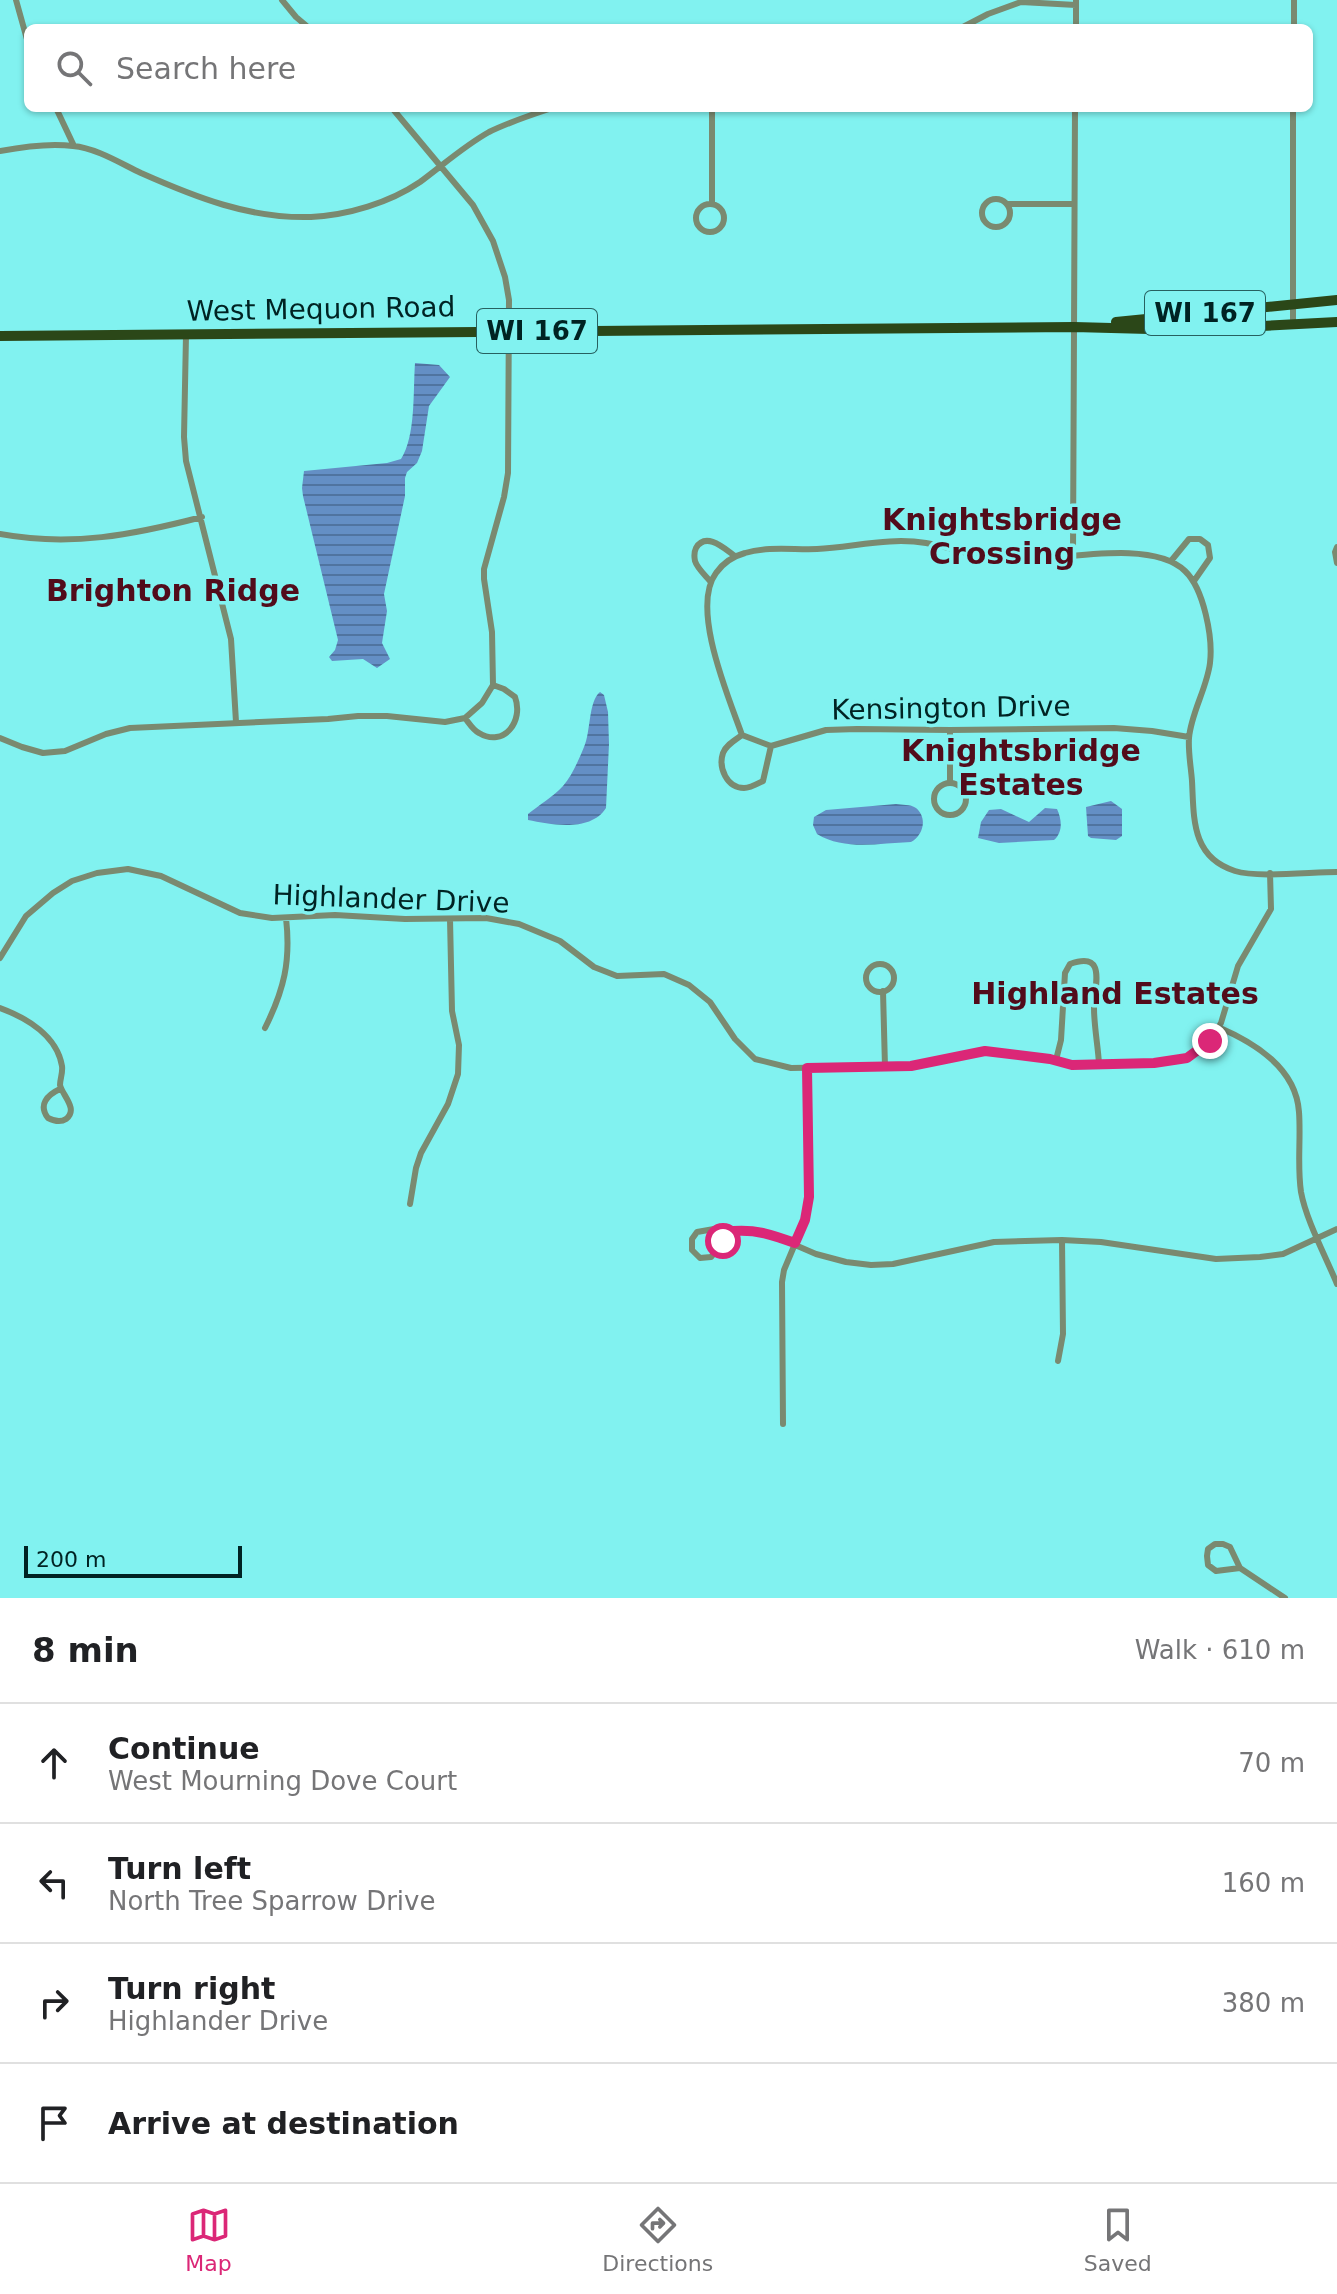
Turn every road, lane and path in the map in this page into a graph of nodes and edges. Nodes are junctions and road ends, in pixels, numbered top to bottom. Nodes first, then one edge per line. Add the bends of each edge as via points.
1 (16, 0) edge
2 (282, 0) edge
3 (1294, 0) edge
4 (1076, 2) edge
5 (305, 24) edge
6 (969, 24) edge
7 (1076, 24) edge
8 (1294, 24) edge
9 (24, 29) edge
10 (58, 112) edge
11 (395, 112) edge
12 (542, 112) edge
13 (712, 112) edge
14 (1075, 112) edge
15 (1293, 112) edge
16 (74, 146) junction
17 (0, 151) edge
18 (440, 167) junction
19 (712, 203) junction
20 (1007, 204) junction
21 (1074, 204) junction
22 (1337, 300) edge
23 (1292, 304) junction
24 (1337, 322) edge
25 (1293, 325) junction
26 (1074, 327) junction
27 (509, 332) junction
28 (186, 335) junction
29 (0, 336) edge
30 (202, 517) junction
31 (0, 534) edge
32 (1337, 547) edge
33 (1073, 555) junction
34 (735, 556) junction
35 (1171, 561) junction
36 (1337, 563) edge
37 (710, 581) junction
38 (1194, 581) junction
39 (493, 685) junction
40 (465, 718) junction
41 (236, 722) junction
42 (950, 730) junction
43 (742, 735) junction
44 (1189, 737) junction
45 (0, 738) edge
46 (771, 746) junction
47 (950, 783) junction
48 (1337, 872) edge
49 (1270, 873) junction
50 (286, 918) junction
51 (450, 919) junction
52 (0, 958) edge
53 (883, 991) junction
54 (0, 1008) edge
55 (1218, 1027) junction
56 (265, 1028) dead end
57 (1056, 1060) junction
58 (1099, 1064) junction
59 (885, 1067) junction
60 (807, 1068) junction
61 (60, 1089) junction
62 (410, 1204) dead end
63 (1337, 1229) edge
64 (733, 1231) junction
65 (1318, 1238) junction
66 (1062, 1240) junction
67 (795, 1243) junction
68 (1337, 1284) edge
69 (1058, 1361) dead end
70 (783, 1424) dead end
71 (1240, 1568) junction
72 (1285, 1598) edge

1 - 9 street
2 - 5 street
3 - 8 street
4 - 6 street via 1021,2
4 - 7 street
10 - 16 street
11 - 18 street
12 - 18 street via 490,132
13 - 19 street
14 - 21 street
15 - 23 street
16 - 17 street
16 - 18 street via 202,199 286,217 340,213 388,200
18 - 27 street via 473,205 493,241 505,277
19 - 19 street via 696,213 699,227 708,232 721,228 725,219
20 - 20 street via 1000,199 987,202 981,213 985,222 1003,225 1010,213
20 - 21 street
21 - 26 street
22 - 23 main road, West Mequon Road / WI 167
23 - 25 street
23 - 26 main road, West Mequon Road / WI 167
24 - 25 main road, West Mequon Road / WI 167
25 - 26 main road, West Mequon Road / WI 167 via 1186,330
26 - 27 main road, West Mequon Road / WI 167
26 - 33 street
27 - 28 main road, West Mequon Road / WI 167
27 - 39 street via 508,473 484,579
28 - 29 main road, West Mequon Road / WI 167
28 - 30 street via 186,461
30 - 31 street via 107,538 55,541
30 - 41 street via 231,639
32 - 36 street
33 - 34 street via 996,560 896,540
33 - 35 street via 1131,554
34 - 37 street
34 - 37 street via 715,542 697,547 695,562
35 - 38 street
35 - 38 street via 1189,539 1208,545 1210,558
37 - 43 street via 707,615
38 - 44 street via 1208,629 1210,662
39 - 40 street
39 - 40 street via 515,697 519,714 514,725 493,737 481,735
40 - 41 street
41 - 45 street via 130,728 65,751 43,753
42 - 44 street, Kensington Drive via 1114,728
42 - 46 street, Kensington Drive via 826,730
42 - 47 street
43 - 46 street
43 - 46 street via 723,752 722,767 731,784 744,788 763,781
44 - 49 street via 1198,840 1220,865 1238,872
47 - 47 street via 940,787 934,801 939,811 954,815 966,799 963,790
48 - 49 street
49 - 55 street, Highlander Drive via 1271,909 1238,966
50 - 51 street, Highlander Drive
50 - 52 street, Highlander Drive via 240,913 161,876 128,869 97,873 72,881 26,916
50 - 56 street via 285,978
51 - 60 street, Highlander Drive via 519,924 560,941 594,967 617,976 664,974 710,1002 755,1059
51 - 62 street via 458,1074 421,1153
53 - 53 street via 894,975 886,965 877,964 869,969 867,983
53 - 59 street
54 - 61 street via 38,1028 51,1042 62,1066
55 - 58 street, Highlander Drive via 1210,1041 1187,1058
55 - 65 street via 1273,1060 1297,1096 1302,1196
57 - 58 street, Highlander Drive
57 - 58 street via 1065,973 1081,960 1091,963 1098,979 1094,1008
57 - 59 street, Highlander Drive via 985,1051
59 - 60 street, Highlander Drive
60 - 67 street via 809,1197
61 - 61 street via 44,1104 48,1118 57,1122 71,1110
63 - 65 street
64 - 64 street via 697,1232 692,1250 700,1258 711,1257
64 - 67 street via 765,1232
65 - 66 street via 1283,1254 1216,1259
65 - 68 street
66 - 67 street via 994,1242 871,1265 816,1254
66 - 69 street via 1063,1334
67 - 70 street via 782,1282
71 - 71 street via 1230,1547 1215,1544 1208,1549 1208,1565 1216,1571
71 - 72 street

